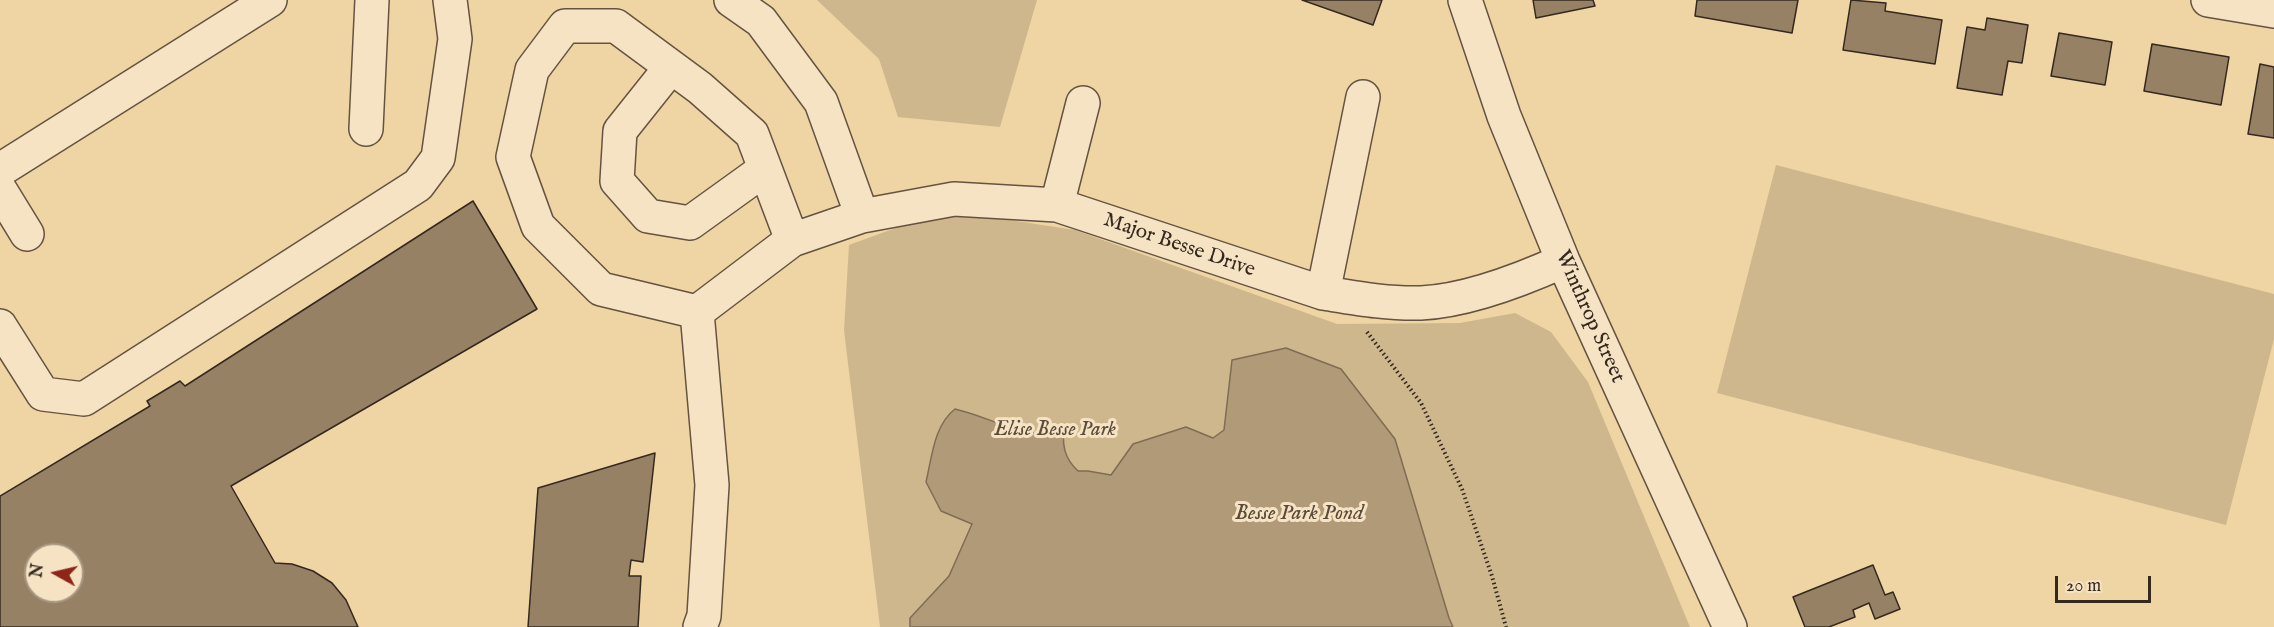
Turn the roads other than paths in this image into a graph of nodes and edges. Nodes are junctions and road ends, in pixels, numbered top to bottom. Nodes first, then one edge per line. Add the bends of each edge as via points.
1 (270, 0) edge
2 (372, 0) edge
3 (450, 0) edge
4 (731, 0) edge
5 (1465, 0) edge
6 (2208, 0) edge
7 (2274, 11) edge
8 (671, 67) junction
9 (1363, 97) dead end
10 (1083, 103) dead end
11 (366, 129) dead end
12 (765, 169) junction
13 (0, 170) edge
14 (0, 190) edge
15 (1057, 205) junction
16 (862, 216) junction
17 (27, 234) dead end
18 (792, 240) junction
19 (1563, 261) junction
20 (1323, 293) junction
21 (697, 312) junction
22 (0, 326) edge
23 (700, 627) edge
24 (1731, 627) edge

1 - 13 street
2 - 11 street
3 - 22 street via 455,39 438,158 418,185 84,399 43,394
4 - 16 street via 761,21 821,102
5 - 19 street, Winthrop Street via 1503,116
6 - 7 street
8 - 12 street via 752,134
8 - 12 street via 620,131 617,181 648,216 690,223
8 - 21 street via 616,26 565,26 532,70 513,157 538,226 601,288
9 - 20 street
10 - 15 street
12 - 18 street
14 - 17 street
15 - 16 street, Major Besse Drive via 954,199
15 - 20 street, Major Besse Drive
16 - 18 street, Major Besse Drive
18 - 21 street, Major Besse Drive
19 - 20 street, Major Besse Drive via 1473,294 1422,303
19 - 24 street, Winthrop Street
21 - 23 street via 712,485 704,616

